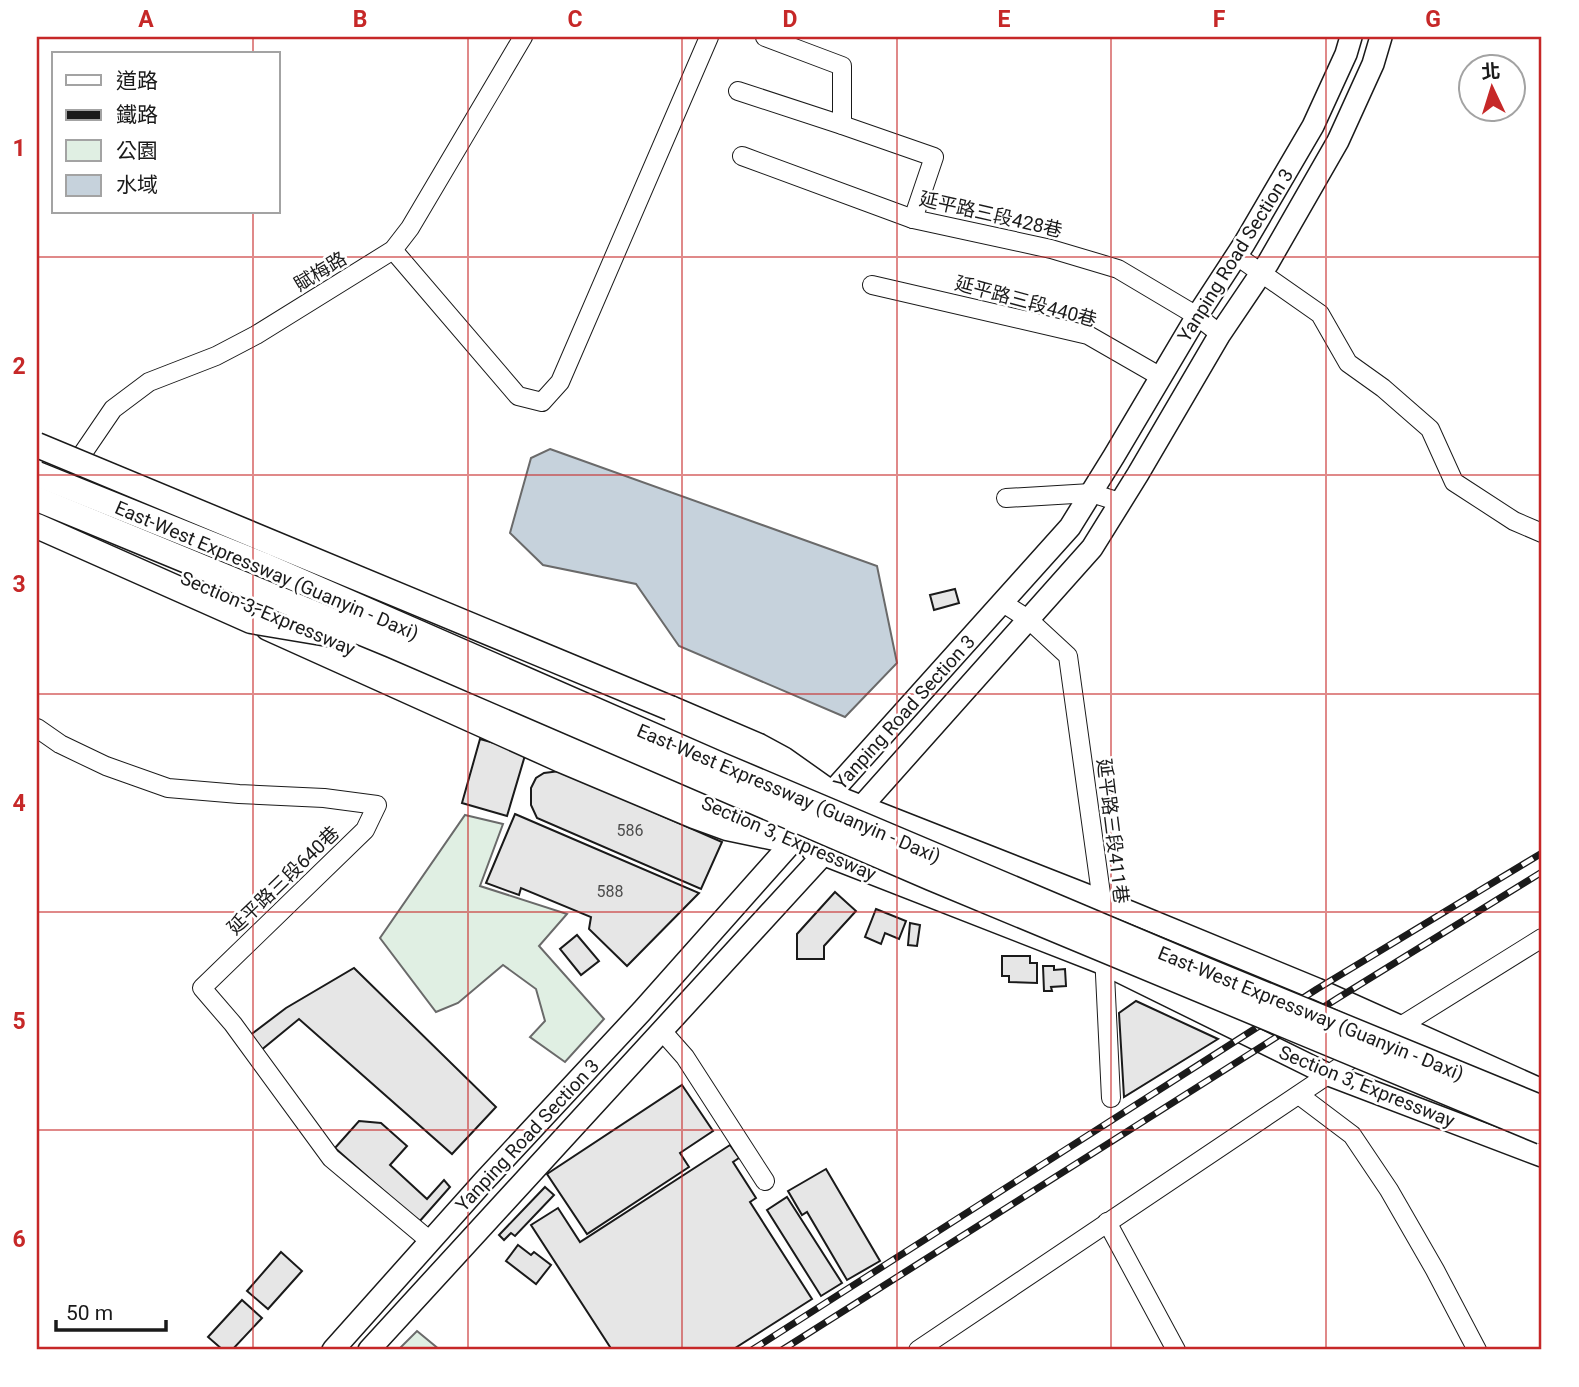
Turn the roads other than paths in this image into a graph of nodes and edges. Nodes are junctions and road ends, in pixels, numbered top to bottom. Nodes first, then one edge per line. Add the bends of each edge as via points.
1 (523, 37) edge
2 (709, 37) edge
3 (765, 37) edge
4 (1351, 37) edge
5 (1381, 37) edge
6 (738, 91) dead end
7 (842, 125) junction
8 (742, 156) dead end
9 (913, 219) junction
10 (393, 250) junction
11 (1237, 256) junction
12 (1261, 272) junction
13 (872, 285) dead end
14 (1197, 316) junction
15 (1220, 334) junction
16 (1161, 377) junction
17 (37, 433) edge
18 (37, 445) edge
19 (37, 454) edge
20 (76, 460) junction
21 (37, 474) edge
22 (1091, 493) junction
23 (1006, 498) dead end
24 (1120, 502) junction
25 (38, 514) edge
26 (1542, 533) edge
27 (266, 566) junction
28 (1003, 603) junction
29 (1028, 619) junction
30 (251, 621) junction
31 (391, 645) junction
32 (37, 729) edge
33 (831, 793) junction
34 (862, 806) junction
35 (794, 842) junction
36 (823, 855) junction
37 (1004, 862) junction
38 (1102, 901) junction
39 (975, 914) junction
40 (1542, 938) edge
41 (1104, 964) junction
42 (642, 1011) junction
43 (1401, 1026) junction
44 (662, 1031) junction
45 (1329, 1075) junction
46 (1542, 1090) edge
47 (1299, 1095) junction
48 (1111, 1098) dead end
49 (1542, 1108) edge
50 (1542, 1132) edge
51 (1542, 1156) edge
52 (484, 1181) junction
53 (765, 1181) dead end
54 (506, 1202) junction
55 (1107, 1222) junction
56 (430, 1241) junction
57 (332, 1350) edge
58 (369, 1350) edge
59 (918, 1350) edge
60 (1176, 1350) edge
61 (1477, 1350) edge

1 - 10 street, 賦梅路
2 - 10 street via 560,382 542,402 518,396
3 - 7 street via 842,66
4 - 11 main road, Yanping Road Section 3 via 1313,126
5 - 12 main road, Yanping Road Section 3 via 1338,141
6 - 7 street
7 - 9 street via 934,157
8 - 9 street, 延平路三段428巷
9 - 14 street, 延平路三段428巷 via 1051,249 1118,269
10 - 20 street, 賦梅路 via 256,335 149,382 114,410
11 - 12 street
11 - 14 main road, Yanping Road Section 3
12 - 15 main road, Yanping Road Section 3
12 - 26 street via 1320,314 1348,363 1430,429 1454,482
13 - 16 street, 延平路三段440巷 via 1088,335
14 - 15 street, 延平路三段428巷
14 - 16 main road, Yanping Road Section 3
15 - 24 main road, Yanping Road Section 3
16 - 22 main road, Yanping Road Section 3
17 - 20 street
18 - 33 highway, bridge via 759,746
19 - 20 main road
19 - 27 highway, bridge
20 - 33 main road
21 - 27 highway, East-West Expressway (Guanyin - Daxi), bridge
22 - 23 street
22 - 24 street
22 - 28 main road, Yanping Road Section 3 via 1070,527
24 - 29 main road, Yanping Road Section 3 via 1092,548
25 - 30 highway, bridge
25 - 31 highway, East-West Expressway (Guanyin - Daxi), bridge
25 - 35 main road, Section 3, Expressway
27 - 49 highway, East-West Expressway (Guanyin - Daxi), bridge via 721,765
28 - 29 street, 延平路三段411巷
28 - 33 main road, Yanping Road Section 3
29 - 34 main road, Yanping Road Section 3
29 - 38 street, 延平路三段411巷 via 1068,656
30 - 31 highway, bridge
30 - 35 highway, bridge via 694,817
31 - 50 highway, East-West Expressway (Guanyin - Daxi), bridge via 931,878
32 - 56 street, 延平路三段640巷 via 106,766 169,788 377,805 365,830 202,988 331,1158
33 - 34 main road
33 - 35 main road, Yanping Road Section 3
34 - 36 main road, Yanping Road Section 3
34 - 37 main road
35 - 36 main road, Section 3, Expressway
35 - 42 main road, Yanping Road Section 3
36 - 39 main road, Section 3, Expressway
36 - 44 main road, Yanping Road Section 3
37 - 38 main road
37 - 39 street
38 - 41 street, 延平路三段411巷
38 - 43 main road
39 - 41 main road, Section 3, Expressway
40 - 43 street
41 - 45 main road, Section 3, Expressway
41 - 48 street, 延平路三段411巷
42 - 44 main road
42 - 52 main road, Yanping Road Section 3
43 - 45 street
43 - 46 main road
44 - 53 street via 685,1057
44 - 54 main road, Yanping Road Section 3
45 - 47 street
45 - 51 main road, Section 3, Expressway
47 - 55 street
47 - 61 street via 1352,1135 1396,1201
52 - 54 main road
52 - 56 main road, Yanping Road Section 3
54 - 58 main road, Yanping Road Section 3
55 - 59 street
55 - 60 street
56 - 57 main road, Yanping Road Section 3

